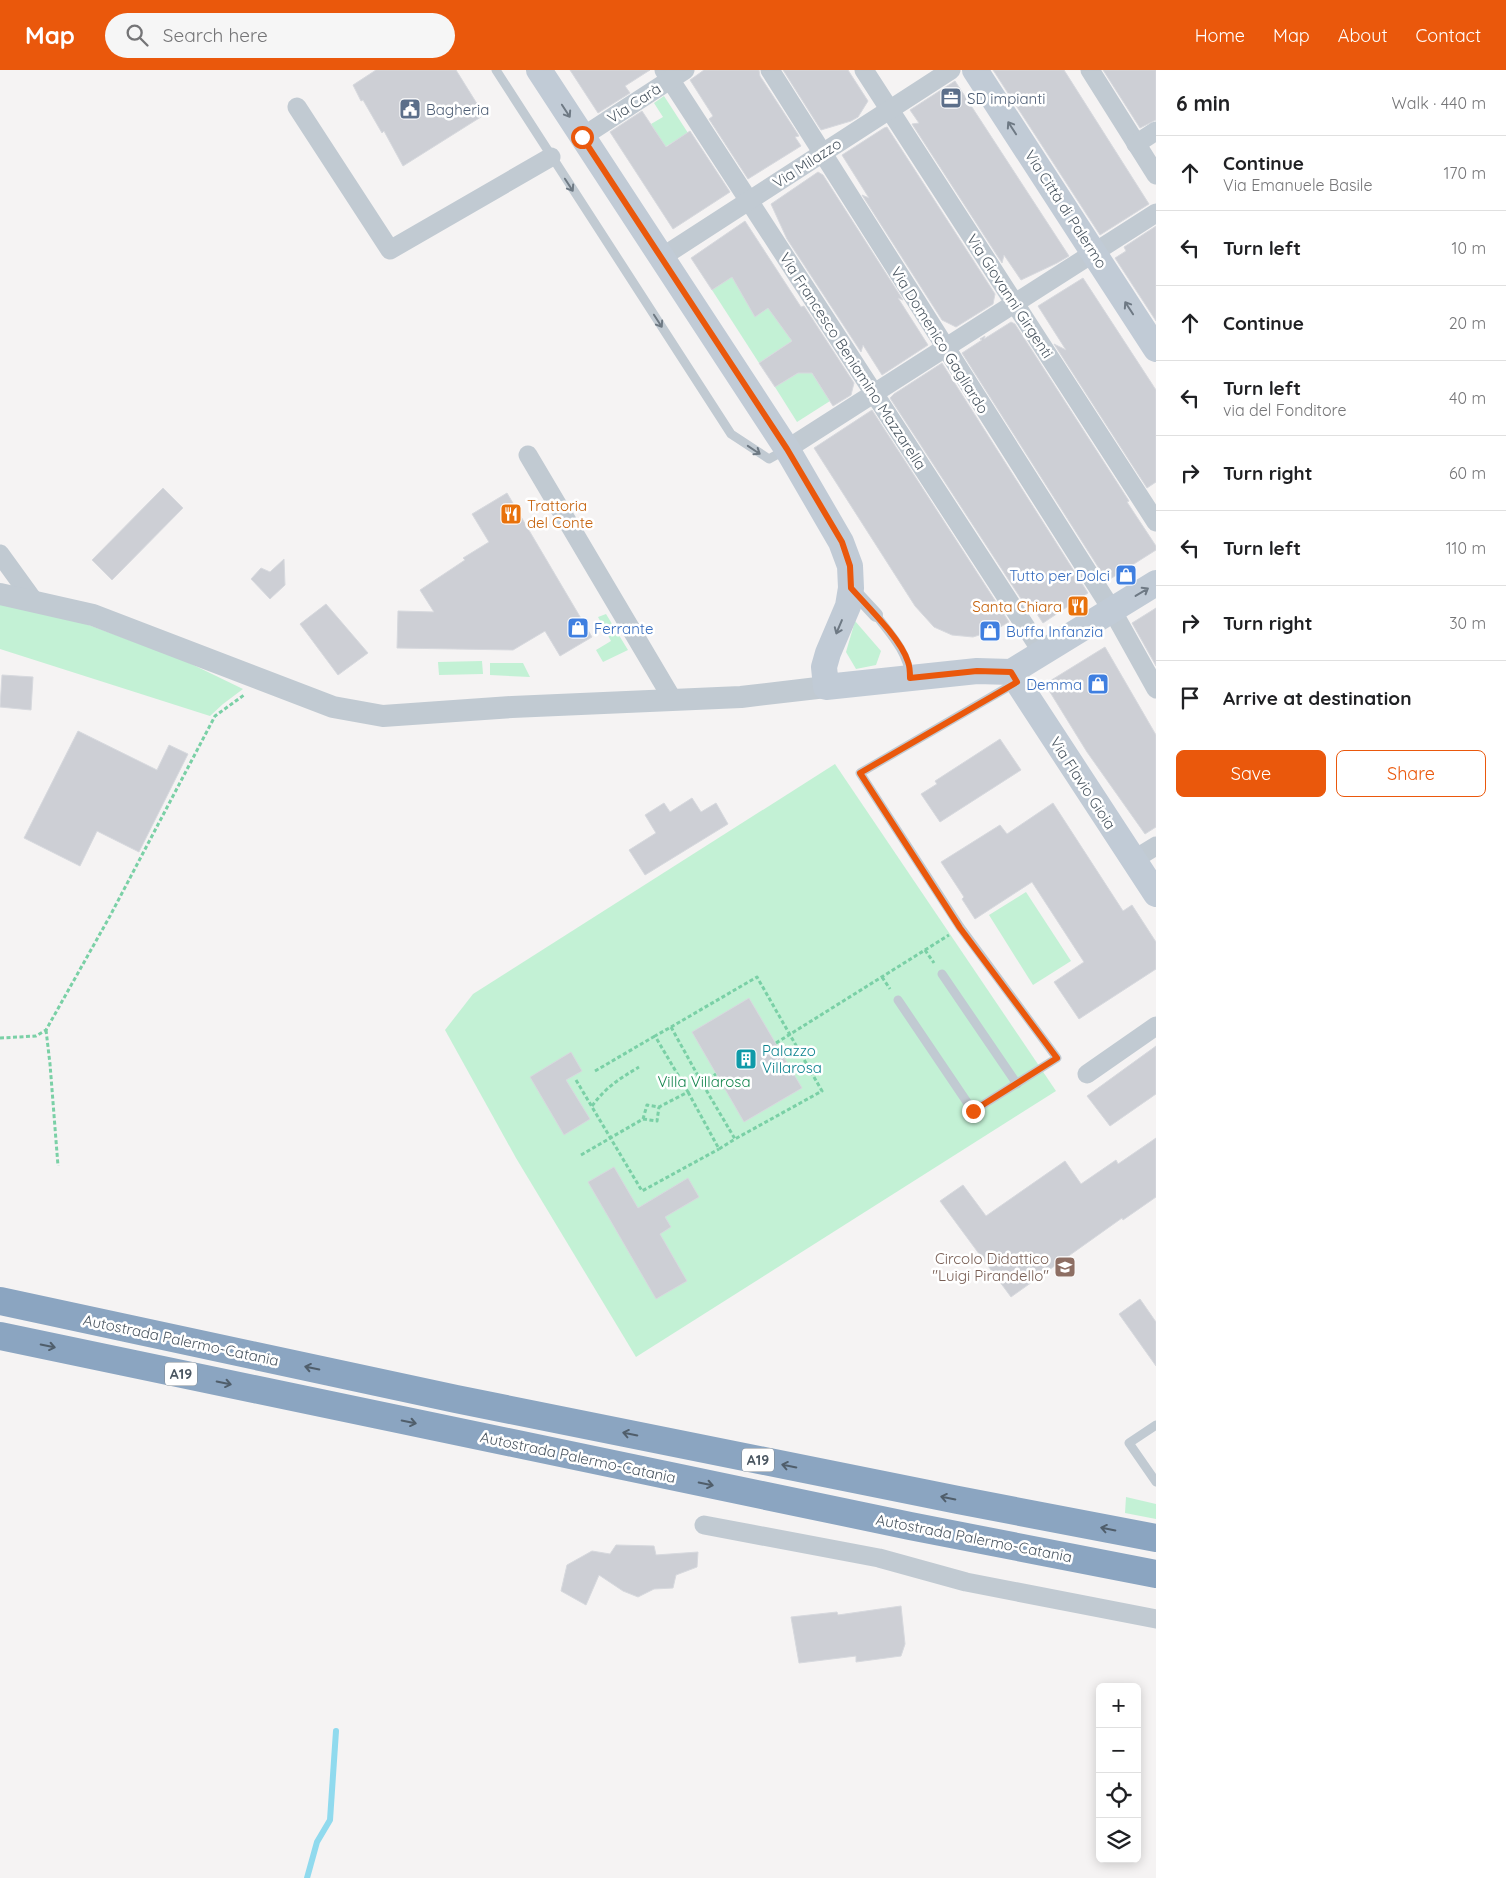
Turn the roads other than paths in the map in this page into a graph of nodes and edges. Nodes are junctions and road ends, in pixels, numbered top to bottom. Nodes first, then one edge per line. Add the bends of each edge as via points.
1 (496, 70) edge
2 (539, 70) edge
3 (770, 70) edge
4 (864, 70) edge
5 (951, 70) edge
6 (975, 70) edge
7 (1090, 70) edge
8 (673, 73) edge
9 (297, 107) dead end
10 (890, 111) junction
11 (1156, 131) edge
12 (582, 137) junction
13 (1136, 144) junction
14 (822, 154) junction
15 (551, 157) junction
16 (1156, 175) edge
17 (748, 201) junction
18 (1156, 213) edge
19 (1094, 253) junction
20 (662, 257) junction
21 (1015, 303) junction
22 (945, 348) junction
23 (1156, 349) edge
24 (874, 393) junction
25 (787, 449) junction
26 (528, 455) dead end
27 (1156, 522) edge
28 (0, 554) edge
29 (1156, 583) edge
30 (851, 588) junction
31 (0, 594) edge
32 (34, 601) junction
33 (1112, 610) junction
34 (876, 615) joint
35 (1042, 652) junction
36 (1014, 677) junction
37 (910, 678) junction
38 (826, 687) junction
39 (1156, 689) edge
40 (673, 700) junction
41 (1156, 846) edge
42 (1133, 860) junction
43 (1156, 894) edge
44 (942, 974) dead end
45 (898, 1000) dead end
46 (1156, 1026) edge
47 (1087, 1074) dead end
48 (1017, 1084) junction
49 (0, 1301) edge
50 (0, 1336) edge
51 (1156, 1425) edge
52 (1156, 1482) edge
53 (704, 1525) dead end
54 (1156, 1538) edge
55 (1156, 1574) edge
56 (1156, 1619) edge

1 - 15 lane
2 -> 12 main road
3 - 14 street, Via Domenico Gagliardo
4 - 10 street, Via Giovanni Girgenti
5 - 10 street, Via Milazzo
19 -> 6 main road, Via Città di Palermo
7 - 13 street
8 - 12 street, Via Carà
8 - 17 street, Via Francesco Beniamino Mazzarella
9 - 15 street via 390,250
10 - 14 street, Via Milazzo
10 - 21 street, Via Giovanni Girgenti
11 - 13 street
12 - 20 main road
13 - 16 street
14 - 17 street, Via Milazzo
14 - 22 street, Via Domenico Gagliardo
15 -> 25 lane via 731,434 769,459
17 - 20 street, Via Milazzo
17 - 24 street, Via Francesco Beniamino Mazzarella
18 - 19 street
19 - 21 street
23 -> 19 main road, Via Città di Palermo
20 - 25 main road
21 - 22 street
21 - 27 street, Via Giovanni Girgenti
22 - 24 street
22 - 33 street, Via Domenico Gagliardo
24 - 25 street
24 - 35 street, Via Francesco Beniamino Mazzarella
25 - 30 main road via 842,542 850,566
26 - 40 street
28 - 32 street
33 -> 29 main road
30 - 34 street
30 -> 38 main road via 848,606 824,667
31 - 32 street
32 - 40 street via 93,615 333,707 383,716
33 - 35 main road
33 - 39 street, Via Domenico Gagliardo
34 - 37 lane via 904,650
35 - 36 main road
36 - 37 main road via 977,671
36 - 42 main road, Via Flavio Gioia
36 - 48 lane via 860,773 960,928 1057,1058
37 - 38 main road
38 - 40 street via 741,697
41 - 42 street
42 - 43 main road, Via Flavio Gioia
44 - 48 lane
45 - 48 lane via 973,1111
46 - 47 street
54 -> 49 highway, Autostrada Palermo-Catania / A19 via 456,1399
50 -> 55 highway, Autostrada Palermo-Catania / A19
51 - 52 lane via 1129,1443
53 - 56 street via 879,1558 966,1582

